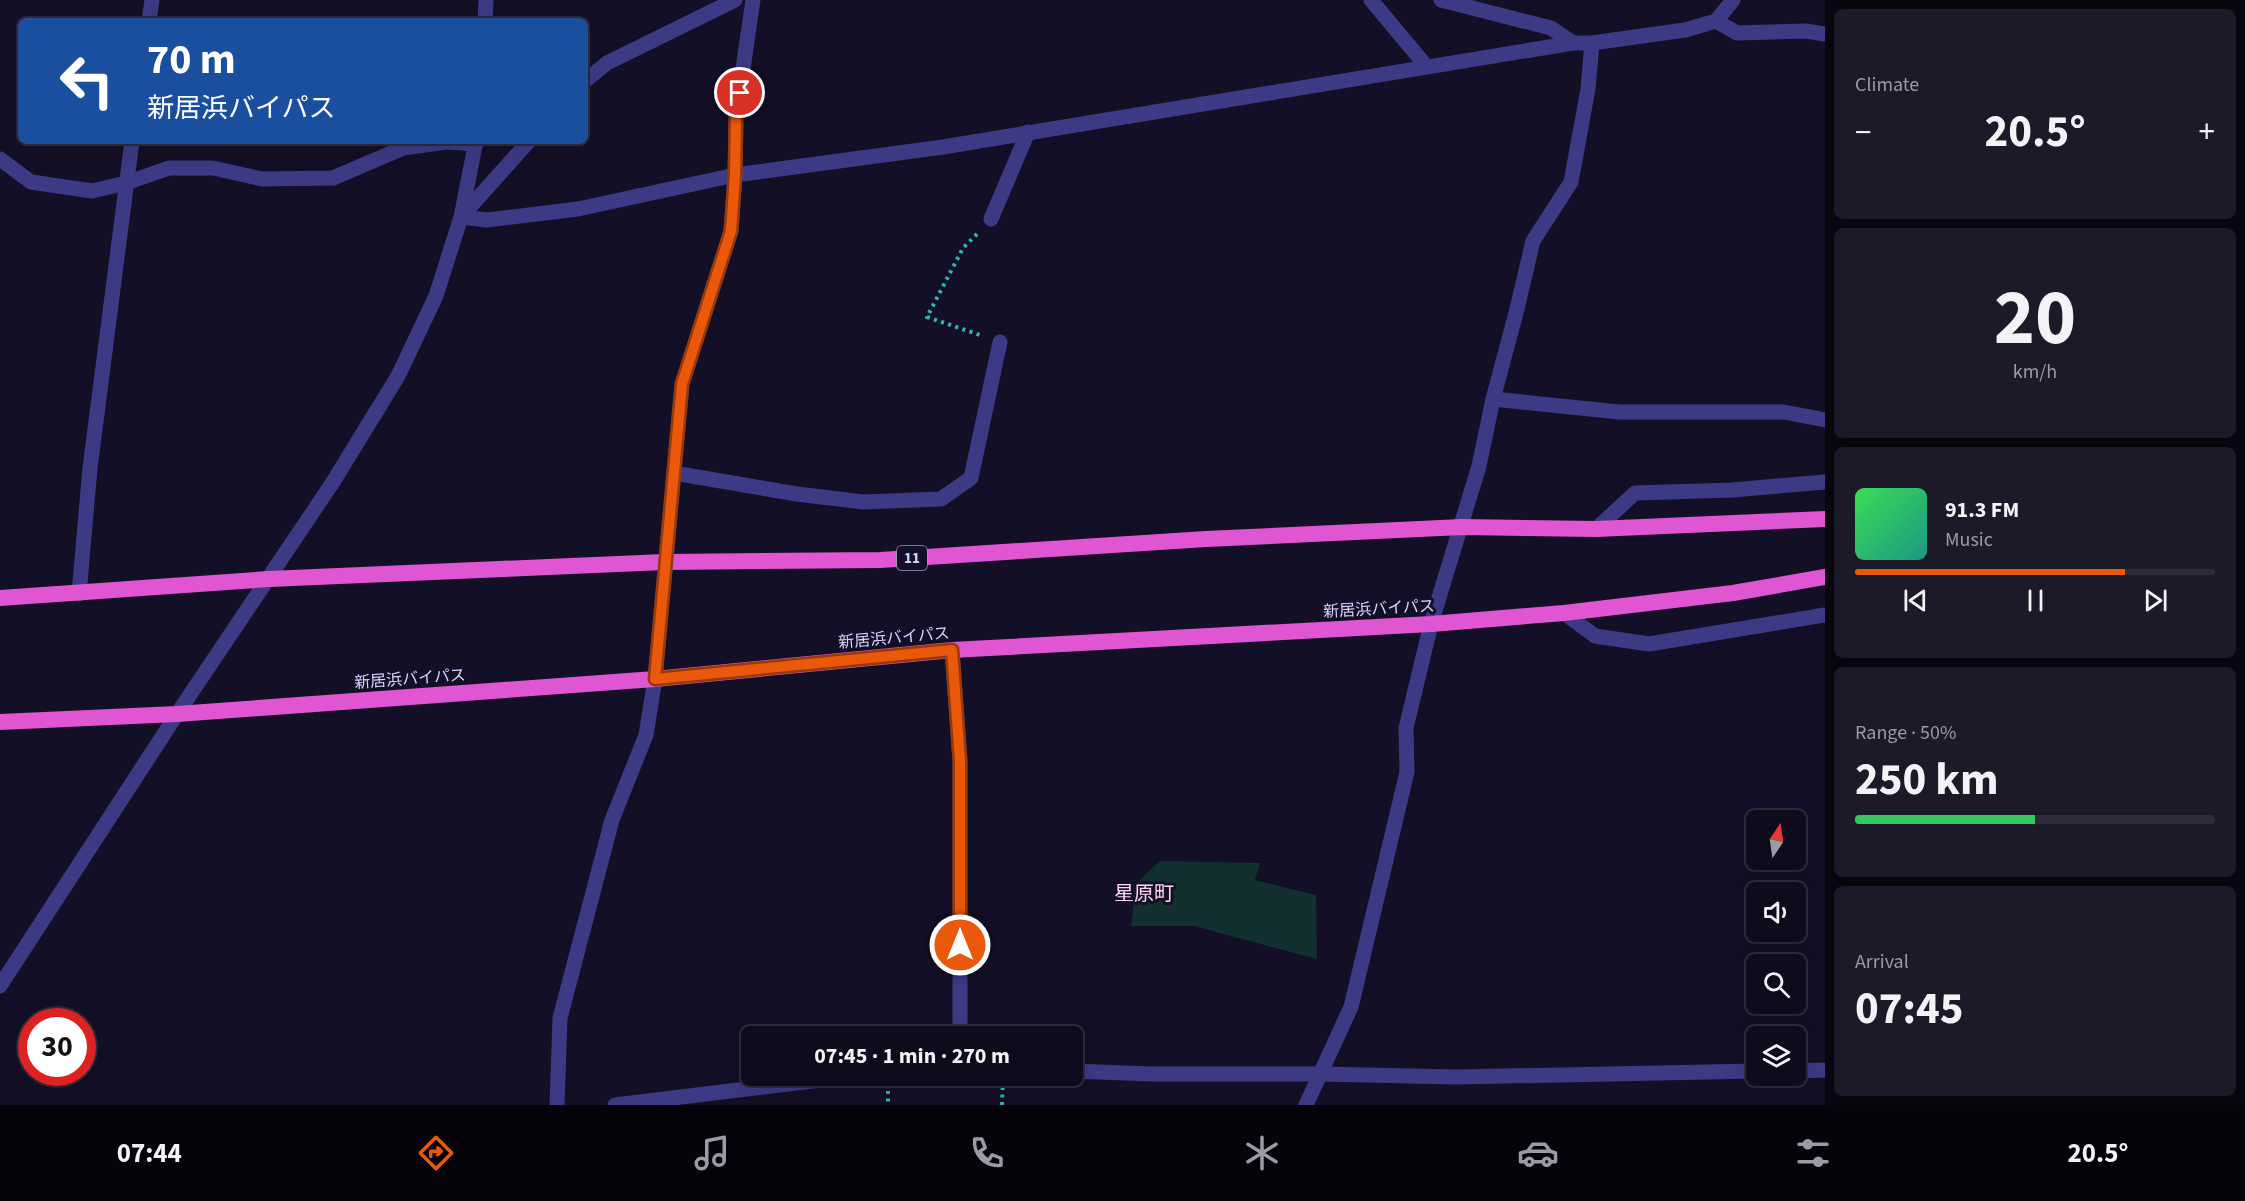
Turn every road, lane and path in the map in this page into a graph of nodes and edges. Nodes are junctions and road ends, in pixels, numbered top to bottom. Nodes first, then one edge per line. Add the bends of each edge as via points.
1 (152, 0) edge
2 (486, 0) edge
3 (735, 0) edge
4 (753, 0) edge
5 (1371, 0) edge
6 (1441, 0) edge
7 (1733, 0) edge
8 (149, 18) edge
9 (485, 18) edge
10 (1716, 21) junction
11 (1825, 34) edge
12 (1574, 43) junction
13 (1592, 43) junction
14 (1427, 67) junction
15 (588, 79) edge
16 (1028, 132) junction
17 (132, 144) edge
18 (432, 144) edge
19 (476, 144) edge
20 (527, 144) edge
21 (0, 159) edge
22 (735, 175) junction
23 (126, 183) junction
24 (461, 218) junction
25 (991, 219) joint
26 (1000, 342) joint
27 (1492, 399) junction
28 (1825, 420) edge
29 (674, 473) junction
30 (1825, 482) edge
31 (1825, 519) edge
32 (1462, 527) junction
33 (1596, 529) junction
34 (664, 562) junction
35 (1825, 577) edge
36 (269, 579) junction
37 (79, 594) junction
38 (0, 598) edge
39 (1564, 613) junction
40 (1825, 615) edge
41 (1431, 624) junction
42 (952, 650) junction
43 (655, 679) junction
44 (177, 714) junction
45 (0, 722) edge
46 (0, 986) edge
47 (960, 1026) edge
48 (1825, 1070) edge
49 (1083, 1071) edge
50 (1746, 1071) edge
51 (1806, 1071) edge
52 (1320, 1074) junction
53 (772, 1086) edge
54 (888, 1086) edge
55 (1003, 1086) edge
56 (557, 1105) edge
57 (615, 1105) edge
58 (888, 1105) edge
59 (1002, 1105) edge
60 (1306, 1105) edge

1 - 8 street
2 - 9 street
3 - 15 street via 607,63
4 - 22 street via 736,117
5 - 14 street
6 - 12 street via 1551,28
7 - 10 street
10 - 11 street via 1737,33
10 - 13 street via 1685,30
12 - 13 street
12 - 14 street
13 - 27 street via 1571,182 1533,241
14 - 16 street
16 - 22 street
16 - 25 street
17 - 23 street
18 - 23 street via 403,148 333,178 262,179 213,168 169,168
19 - 24 street
20 - 24 street
21 - 23 street via 31,182 92,191
22 - 24 street via 578,209 487,220
22 - 29 street via 731,231 682,384
23 - 37 street via 90,468
24 - 36 street via 436,296 398,376
25 - 26 path via 963,248 927,317
26 - 29 street via 971,478 941,499 863,502
27 - 28 street via 1619,412 1784,412
27 - 32 street
29 - 34 street
30 - 33 street via 1635,493
31 - 33 highway, 11
32 - 33 highway, 11
32 - 34 highway, 11 via 880,560
32 - 41 street
34 - 36 highway, 11
34 - 43 street
35 - 39 highway, 新居浜バイパス via 1733,593
36 - 37 highway, 11
36 - 44 street
37 - 38 highway, 11
39 - 40 street via 1595,636 1649,644
39 - 41 highway, 新居浜バイパス
41 - 42 highway, 新居浜バイパス
41 - 52 street via 1406,728 1407,772 1351,1006
42 - 43 highway, 新居浜バイパス
42 - 47 street via 960,761
43 - 44 highway, 新居浜バイパス
43 - 56 street via 646,735 612,820 560,1018
44 - 45 highway, 新居浜バイパス
44 - 46 street
48 - 51 street
49 - 52 street
50 - 52 street via 1457,1077
52 - 60 street
53 - 57 street
54 - 58 path
55 - 59 path

